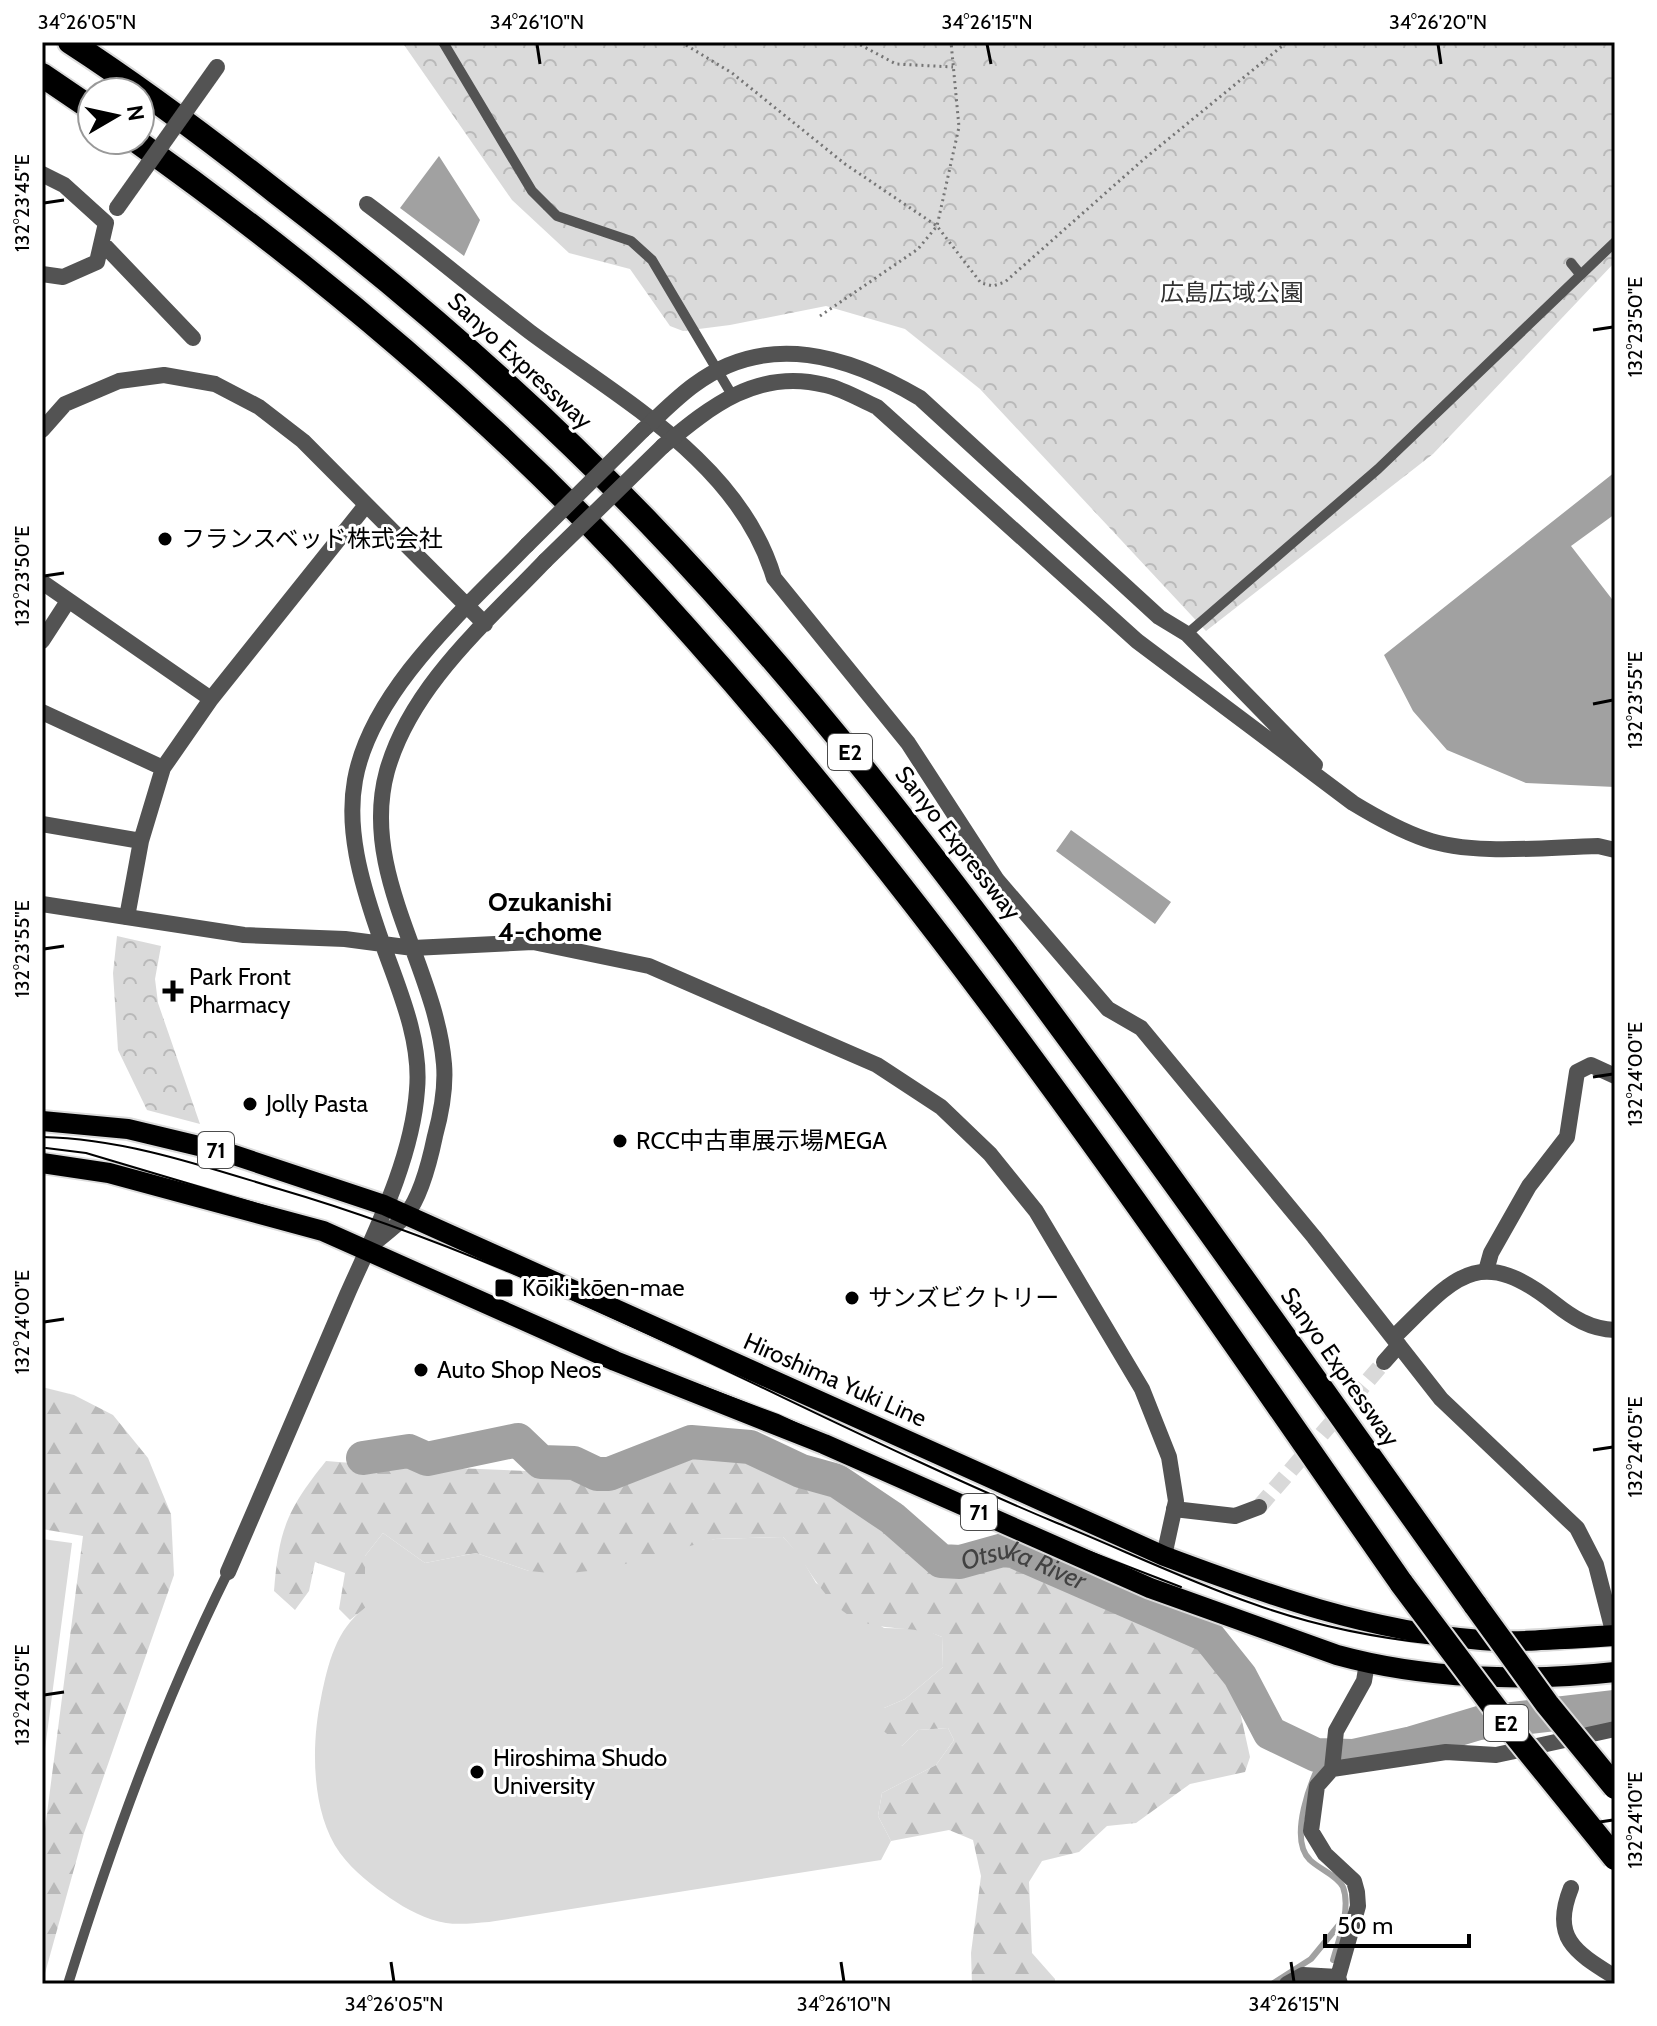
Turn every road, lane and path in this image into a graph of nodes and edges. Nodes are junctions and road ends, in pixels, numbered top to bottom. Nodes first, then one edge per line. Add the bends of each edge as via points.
1 (70, 42) edge
2 (443, 42) edge
3 (681, 42) edge
4 (855, 42) edge
5 (951, 42) edge
6 (1287, 42) edge
7 (220, 63) dead end
8 (953, 67) junction
9 (42, 75) edge
10 (76, 98) edge
11 (156, 155) edge
12 (42, 174) edge
13 (367, 204) dead end
14 (106, 223) junction
15 (937, 226) junction
16 (1615, 242) edge
17 (104, 245) junction
18 (1571, 263) dead end
19 (42, 274) edge
20 (1580, 274) junction
21 (820, 316) dead end
22 (193, 338) dead end
23 (717, 371) junction
24 (732, 395) junction
25 (648, 426) junction
26 (42, 430) edge
27 (668, 442) junction
28 (366, 505) junction
29 (42, 582) edge
30 (68, 601) junction
31 (467, 606) junction
32 (485, 624) junction
33 (1187, 634) junction
34 (42, 641) edge
35 (211, 699) junction
36 (42, 712) edge
37 (163, 768) junction
38 (1353, 803) junction
39 (42, 824) edge
40 (141, 841) junction
41 (1615, 850) edge
42 (42, 904) edge
43 (127, 917) junction
44 (382, 943) junction
45 (413, 948) junction
46 (1615, 1076) edge
47 (42, 1121) edge
48 (42, 1163) edge
49 (384, 1205) junction
50 (406, 1215) junction
51 (368, 1248) junction
52 (1486, 1271) junction
53 (1615, 1330) edge
54 (1396, 1342) junction
55 (1384, 1362) tunnel mouth
56 (1259, 1507) tunnel mouth
57 (1174, 1509) junction
58 (1164, 1556) junction
59 (228, 1572) joint
60 (1614, 1635) edge
61 (1367, 1663) junction
62 (1615, 1672) edge
63 (1615, 1729) edge
64 (1332, 1768) junction
65 (1615, 1787) edge
66 (1615, 1858) edge
67 (1571, 1888) dead end
68 (1615, 1977) edge
69 (1339, 1981) edge
70 (68, 1984) edge
71 (1287, 1984) edge

1 - 65 highway, Sanyo Expressway / E2, bridge via 233,158 399,287 638,513 760,645 985,923 1547,1704
2 - 23 lane via 532,191 557,216 631,241 652,260
3 - 15 path via 732,73 845,164
4 - 8 path via 896,64
5 - 8 path
6 - 15 path via 1005,282 981,283
7 - 14 street, bridge
8 - 15 path via 959,127
9 - 10 highway
11 - 66 highway, E2, bridge via 371,323 491,430 617,554 728,675 838,804 985,998 1113,1170 1402,1584
12 - 14 street via 64,185
13 - 25 street
14 - 17 street
15 - 21 path via 918,249
16 - 20 lane
17 - 19 street via 97,262 63,277
17 - 22 street
18 - 20 lane
20 - 33 lane via 1378,469
23 - 24 lane
23 - 25 street via 694,384
23 - 33 street via 781,354 816,354 882,375 920,398 1159,617
24 - 27 street via 703,411
24 - 38 street via 783,381 825,385 877,407 1137,641
25 - 27 street
25 - 31 street, bridge
26 - 28 street via 65,404 119,381 164,375 215,384 259,407 303,441
27 - 32 street, bridge
27 - 54 street via 719,483 766,550 774,578 908,743 997,880 1108,1009 1141,1028
28 - 31 street
28 - 35 street
29 - 30 street
30 - 34 street
30 - 35 street
31 - 32 street
31 - 44 street via 398,685 362,752 353,819 361,884
32 - 45 street via 432,682 396,742 386,775 381,820 391,885
33 - 38 street
35 - 37 street
36 - 37 street
37 - 40 street
38 - 41 street via 1427,840
39 - 40 street
40 - 43 street
42 - 43 street
43 - 44 street via 244,935
44 - 45 street
44 - 49 street via 415,1043 418,1090 408,1139
45 - 50 street via 436,1017 445,1067 432,1149
45 - 57 street via 533,942 649,966 877,1065 941,1107 990,1154 1036,1211 1142,1389 1169,1457
46 - 52 street via 1591,1065 1577,1072 1567,1137 1529,1186
47 - 49 main road, Hiroshima Yuki Line / 71 via 128,1129 228,1153
48 - 51 main road, 71 via 109,1173 220,1201
49 - 50 main road, Hiroshima Yuki Line / 71
49 - 51 street
50 - 51 street
50 - 58 main road, Hiroshima Yuki Line / 71
51 - 59 street
51 - 61 main road, 71 via 615,1361 824,1444 1150,1588
52 - 53 street via 1518,1277 1581,1322
52 - 54 street via 1455,1280
54 - 55 street
54 - 60 street via 1441,1399 1577,1528 1596,1565
56 - 57 street via 1235,1516
57 - 58 street
58 - 60 main road, Hiroshima Yuki Line / 71 via 1283,1601 1409,1632 1484,1641
59 - 70 lane via 142,1764
61 - 62 main road, 71 via 1507,1677
61 - 64 street via 1364,1681 1336,1731
63 - 64 street via 1496,1755 1446,1752
64 - 69 street via 1317,1786 1311,1831 1325,1854 1354,1881 1357,1892
67 - 68 street via 1561,1913 1567,1938
69 - 71 street via 1303,1975

